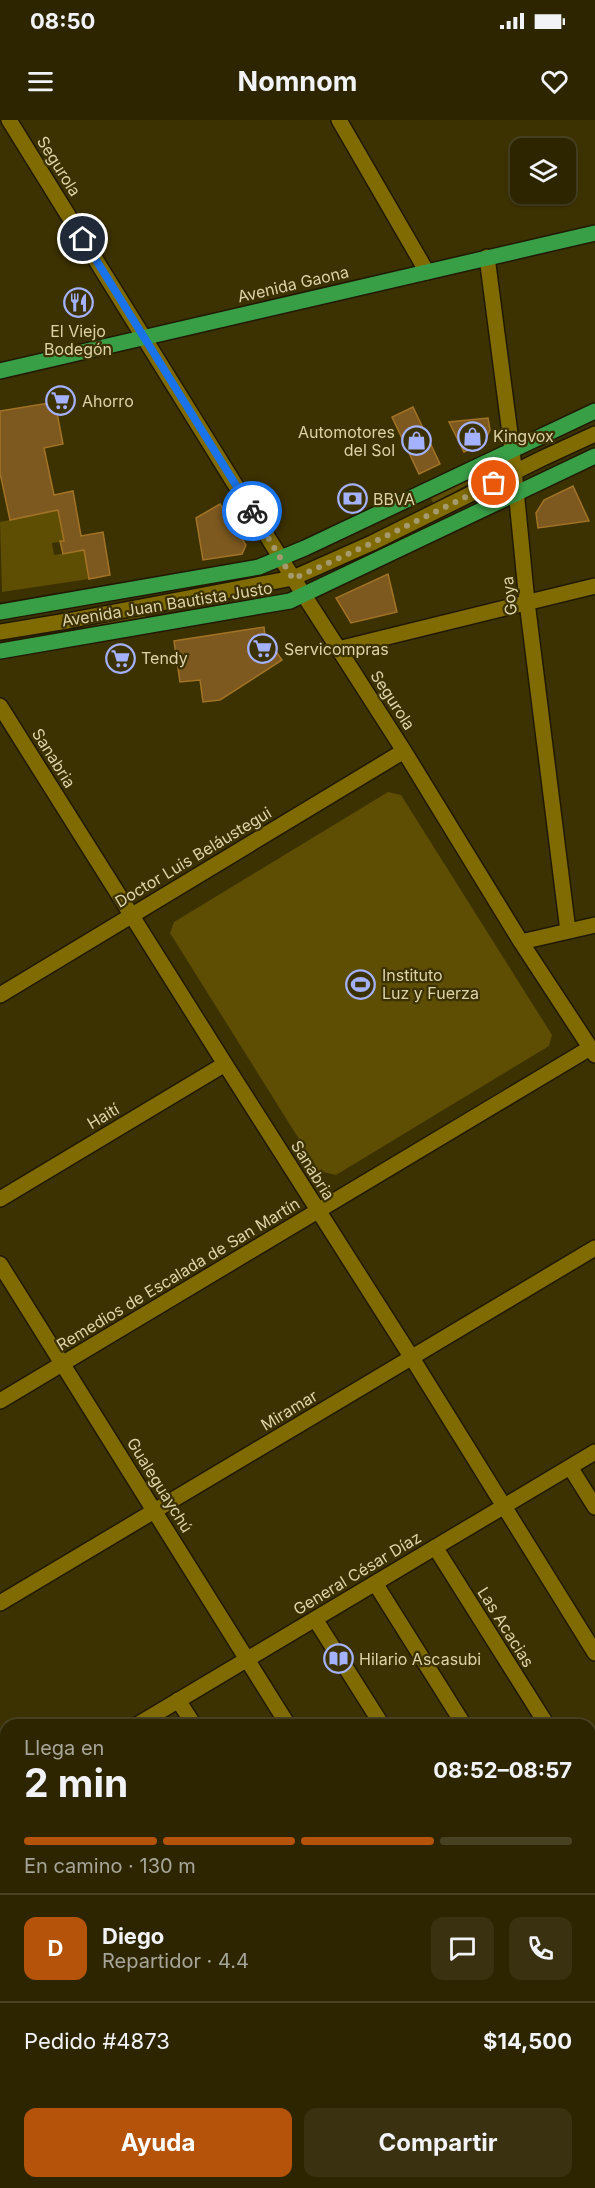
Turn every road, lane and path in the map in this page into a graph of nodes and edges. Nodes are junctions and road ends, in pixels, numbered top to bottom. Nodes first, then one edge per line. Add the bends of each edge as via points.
1 (9, 120) edge
2 (339, 120) edge
3 (595, 233) edge
4 (487, 257) junction
5 (426, 272) junction
6 (145, 338) junction
7 (0, 371) edge
8 (595, 411) edge
9 (595, 424) edge
10 (595, 434) edge
11 (512, 450) junction
12 (595, 456) edge
13 (514, 473) junction
14 (516, 494) junction
15 (281, 558) junction
16 (293, 579) junction
17 (595, 586) edge
18 (304, 595) junction
19 (527, 602) junction
20 (0, 612) edge
21 (0, 632) edge
22 (338, 649) junction
23 (0, 651) edge
24 (0, 706) edge
25 (404, 751) junction
26 (132, 915) junction
27 (595, 925) edge
28 (568, 931) junction
29 (521, 942) junction
30 (1, 991) edge
31 (593, 1051) edge
32 (225, 1064) junction
33 (0, 1199) edge
34 (317, 1211) junction
35 (595, 1248) edge
36 (0, 1264) edge
37 (411, 1358) junction
38 (62, 1364) junction
39 (0, 1401) edge
40 (595, 1452) edge
41 (570, 1467) junction
42 (503, 1507) junction
43 (595, 1507) edge
44 (155, 1511) junction
45 (435, 1547) junction
46 (375, 1583) junction
47 (0, 1603) edge
48 (315, 1619) junction
49 (595, 1653) edge
50 (248, 1659) junction
51 (178, 1700) junction
52 (147, 1719) edge
53 (190, 1719) edge
54 (284, 1719) edge
55 (378, 1719) edge
56 (460, 1719) edge
57 (543, 1719) edge

1 - 6 street, Segurola
2 - 5 street
3 - 4 main road, Avenida Gaona
4 - 5 main road, Avenida Gaona
4 - 11 street, Goya
5 - 6 main road, Avenida Gaona
6 - 7 main road, Avenida Gaona
6 - 15 street, Segurola
8 - 11 main road, Avenida Juan Bautista Justo
9 - 11 street via 534,452
10 - 13 street
11 - 13 street, Goya
11 - 15 main road, Avenida Juan Bautista Justo
12 - 14 main road, Avenida Juan Bautista Justo
13 - 14 street, Goya
13 - 16 street
14 - 18 main road, Avenida Juan Bautista Justo
14 - 19 street, Goya
15 - 16 street, Segurola
15 - 20 main road, Avenida Juan Bautista Justo via 259,567
16 - 18 street, Segurola
16 - 21 street
17 - 19 street
18 - 22 street, Segurola
18 - 23 main road, Avenida Juan Bautista Justo via 281,604
19 - 22 street
19 - 28 street, Goya
22 - 25 street, Segurola
24 - 26 street, Sanabria
25 - 26 street, Doctor Luis Beláustegui
25 - 29 street, Segurola
26 - 30 street, Doctor Luis Beláustegui
26 - 32 street, Sanabria
27 - 28 street
28 - 29 street
29 - 31 street, Segurola
31 - 34 street, Remedios de Escalada de San Martín
32 - 33 street, Haití
32 - 34 street, Sanabria
34 - 37 street, Sanabria
34 - 38 street, Remedios de Escalada de San Martín
35 - 37 street, Miramar
36 - 38 street, Gualeguaychú
37 - 42 street, Sanabria
37 - 44 street, Miramar
38 - 39 street, Remedios de Escalada de San Martín
38 - 44 street, Gualeguaychú
40 - 41 street, General César Díaz
41 - 42 street, General César Díaz
41 - 43 street
42 - 45 street, General César Díaz
42 - 49 street, Sanabria
44 - 47 street, Miramar
44 - 50 street, Gualeguaychú
45 - 46 street, General César Díaz
45 - 57 street, Las Acacias
46 - 48 street, General César Díaz
46 - 56 street
48 - 50 street, General César Díaz
48 - 55 street
50 - 51 street, General César Díaz
50 - 54 street, Gualeguaychú
51 - 52 street, General César Díaz
51 - 53 street

